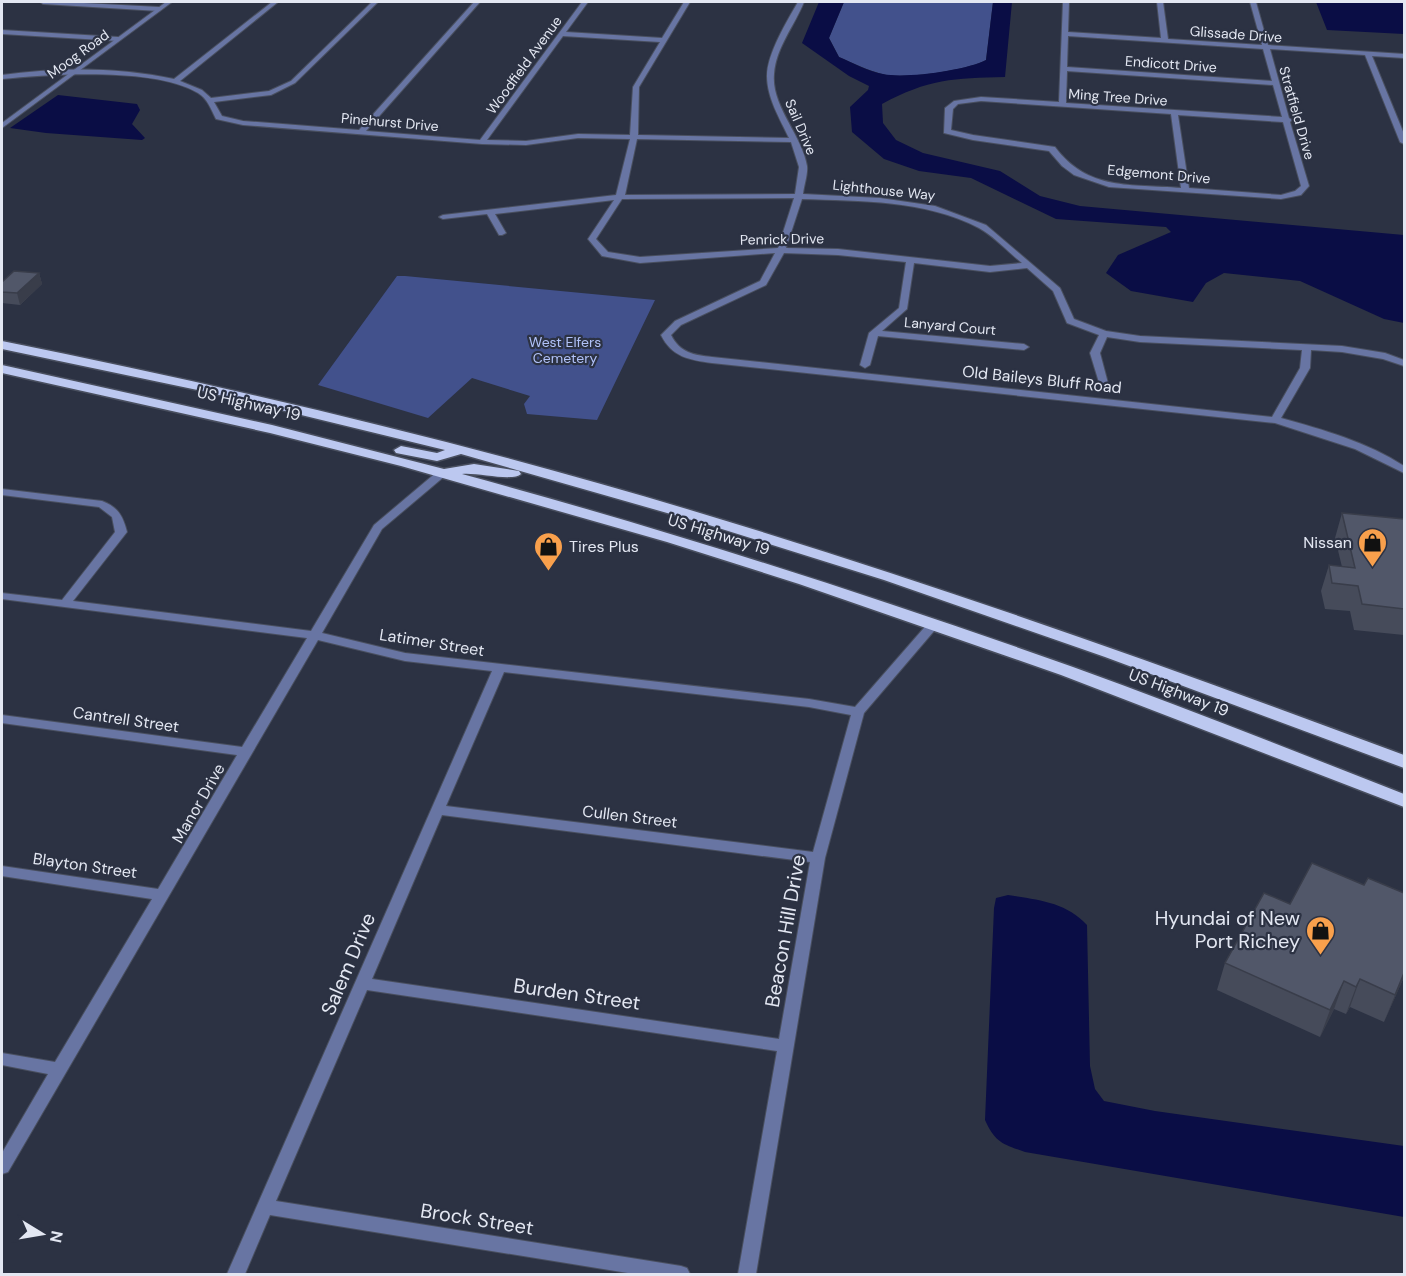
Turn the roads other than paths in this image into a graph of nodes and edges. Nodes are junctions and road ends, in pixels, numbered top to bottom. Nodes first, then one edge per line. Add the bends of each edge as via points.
1 (43, 2) edge
2 (169, 2) edge
3 (275, 2) edge
4 (375, 2) edge
5 (477, 2) edge
6 (585, 2) edge
7 (687, 2) edge
8 (801, 2) edge
9 (1066, 2) edge
10 (1160, 2) edge
11 (1253, 2) edge
12 (159, 9) junction
13 (2, 32) edge
14 (562, 34) junction
15 (1065, 34) junction
16 (118, 39) junction
17 (664, 40) junction
18 (1165, 41) junction
19 (1266, 48) junction
20 (1368, 54) junction
21 (1404, 56) edge
22 (1065, 69) junction
23 (71, 74) junction
24 (2, 77) edge
25 (176, 81) junction
26 (1276, 83) junction
27 (210, 100) junction
28 (1062, 105) junction
29 (949, 108) joint
30 (1174, 113) junction
31 (1288, 120) junction
32 (2, 126) edge
33 (361, 132) junction
34 (634, 136) junction
35 (794, 140) junction
36 (482, 142) junction
37 (1404, 142) edge
38 (1185, 191) junction
39 (1298, 194) joint
40 (799, 196) junction
41 (620, 197) junction
42 (490, 212) junction
43 (443, 217) dead end
44 (502, 233) dead end
45 (781, 250) junction
46 (910, 261) junction
47 (1029, 265) junction
48 (874, 333) junction
49 (1104, 334) junction
50 (2, 345) edge
51 (670, 346) joint
52 (1024, 347) dead end
53 (1307, 347) junction
54 (1404, 363) edge
55 (865, 365) dead end
56 (2, 369) edge
57 (1104, 387) dead end
58 (219, 415) junction
59 (1275, 420) junction
60 (461, 450) junction
61 (1404, 470) edge
62 (442, 473) junction
63 (2, 492) edge
64 (667, 507) junction
65 (2, 596) edge
66 (65, 604) junction
67 (934, 624) junction
68 (314, 635) junction
69 (499, 669) junction
70 (858, 712) junction
71 (2, 719) edge
72 (247, 752) junction
73 (1404, 762) edge
74 (1404, 801) edge
75 (438, 810) junction
76 (818, 858) junction
77 (2, 871) edge
78 (163, 895) junction
79 (363, 984) junction
80 (786, 1046) junction
81 (2, 1059) edge
82 (60, 1069) junction
83 (2, 1167) edge
84 (265, 1207) junction
85 (236, 1275) edge
86 (681, 1275) edge
87 (747, 1275) edge

1 - 12 street
2 - 12 street, Moog Road
3 - 25 street
4 - 27 street via 293,82 271,93
5 - 33 street
6 - 14 street, Woodfield Avenue
7 - 17 street
8 - 35 street, Sail Drive via 779,43 770,75 775,101
9 - 15 street
10 - 18 street
11 - 19 street, Stratfield Drive
12 - 16 street, Moog Road
13 - 16 street
14 - 17 street
14 - 36 street, Woodfield Avenue
15 - 18 street, Glissade Drive
15 - 22 street
16 - 23 street, Moog Road
17 - 34 street via 636,87
18 - 19 street, Glissade Drive
19 - 20 street, Glissade Drive
19 - 26 street, Stratfield Drive
20 - 21 street, Glissade Drive
20 - 37 street
22 - 26 street, Endicott Drive
22 - 28 street
23 - 24 street, Pinehurst Drive
23 - 25 street, Pinehurst Drive via 123,74
23 - 32 street, Moog Road
25 - 27 street, Pinehurst Drive
26 - 31 street, Stratfield Drive
27 - 33 street, Pinehurst Drive via 219,117 243,123
28 - 29 street, Ming Tree Drive via 981,99 956,102
28 - 30 street, Ming Tree Drive
29 - 38 street, Edgemont Drive via 947,131 969,138 1052,149 1065,167 1109,185
30 - 31 street, Ming Tree Drive
30 - 38 street
31 - 39 street, Stratfield Drive via 1305,186
33 - 36 street, Pinehurst Drive
34 - 35 street, Pinehurst Drive
34 - 36 street, Pinehurst Drive
34 - 41 street
35 - 40 street, Sail Drive via 803,167
38 - 39 street, Edgemont Drive via 1281,197
40 - 41 street, Lighthouse Way
40 - 45 street, Sail Drive
40 - 47 street, Lighthouse Way via 880,200 935,208 982,226
41 - 42 street, Lighthouse Way
41 - 45 street, Penrick Drive via 592,240 605,254 640,260
42 - 43 street, Lighthouse Way
42 - 44 street
45 - 46 street, Penrick Drive
45 - 51 street, Sail Drive via 763,284 678,323 666,335
46 - 47 street, Penrick Drive via 990,269
46 - 48 street via 903,309
47 - 49 street, Lighthouse Way via 1057,290 1070,321
48 - 52 street, Lanyard Court
48 - 55 street
49 - 53 street, Lighthouse Way
49 - 57 street via 1095,353
50 - 60 highway, US Highway 19 via 180,382
51 - 59 street, Old Baileys Bluff Road via 682,356 712,360
53 - 54 street, Lighthouse Way via 1385,356
53 - 59 street via 1305,368
56 - 58 highway, US Highway 19
58 - 60 highway via 244,413 438,458
58 - 62 highway, US Highway 19
59 - 61 street, Old Baileys Bluff Road via 1383,457
60 - 64 highway, US Highway 19
62 - 64 highway via 474,468 504,471 601,496
62 - 67 highway, US Highway 19 via 676,541
62 - 68 street, Manor Drive via 378,527
63 - 66 street via 102,504 117,516 121,532
64 - 73 highway, US Highway 19 via 958,600 1232,696
65 - 66 street, Latimer Street
66 - 68 street, Latimer Street
67 - 70 street, Beacon Hill Drive
67 - 74 highway, US Highway 19 via 1066,670
68 - 69 street, Latimer Street via 405,657
68 - 72 street, Manor Drive
69 - 70 street, Latimer Street via 809,703
69 - 75 street, Salem Drive
70 - 76 street, Beacon Hill Drive
71 - 72 street, Cantrell Street
72 - 78 street, Manor Drive
75 - 76 street, Cullen Street
75 - 79 street, Salem Drive
76 - 80 street, Beacon Hill Drive
77 - 78 street, Blayton Street
78 - 82 street, Manor Drive
79 - 80 street, Burden Street
79 - 84 street, Salem Drive
80 - 87 street, Beacon Hill Drive
81 - 82 street
82 - 83 street, Manor Drive
84 - 85 street, Salem Drive
84 - 86 street, Brock Street

